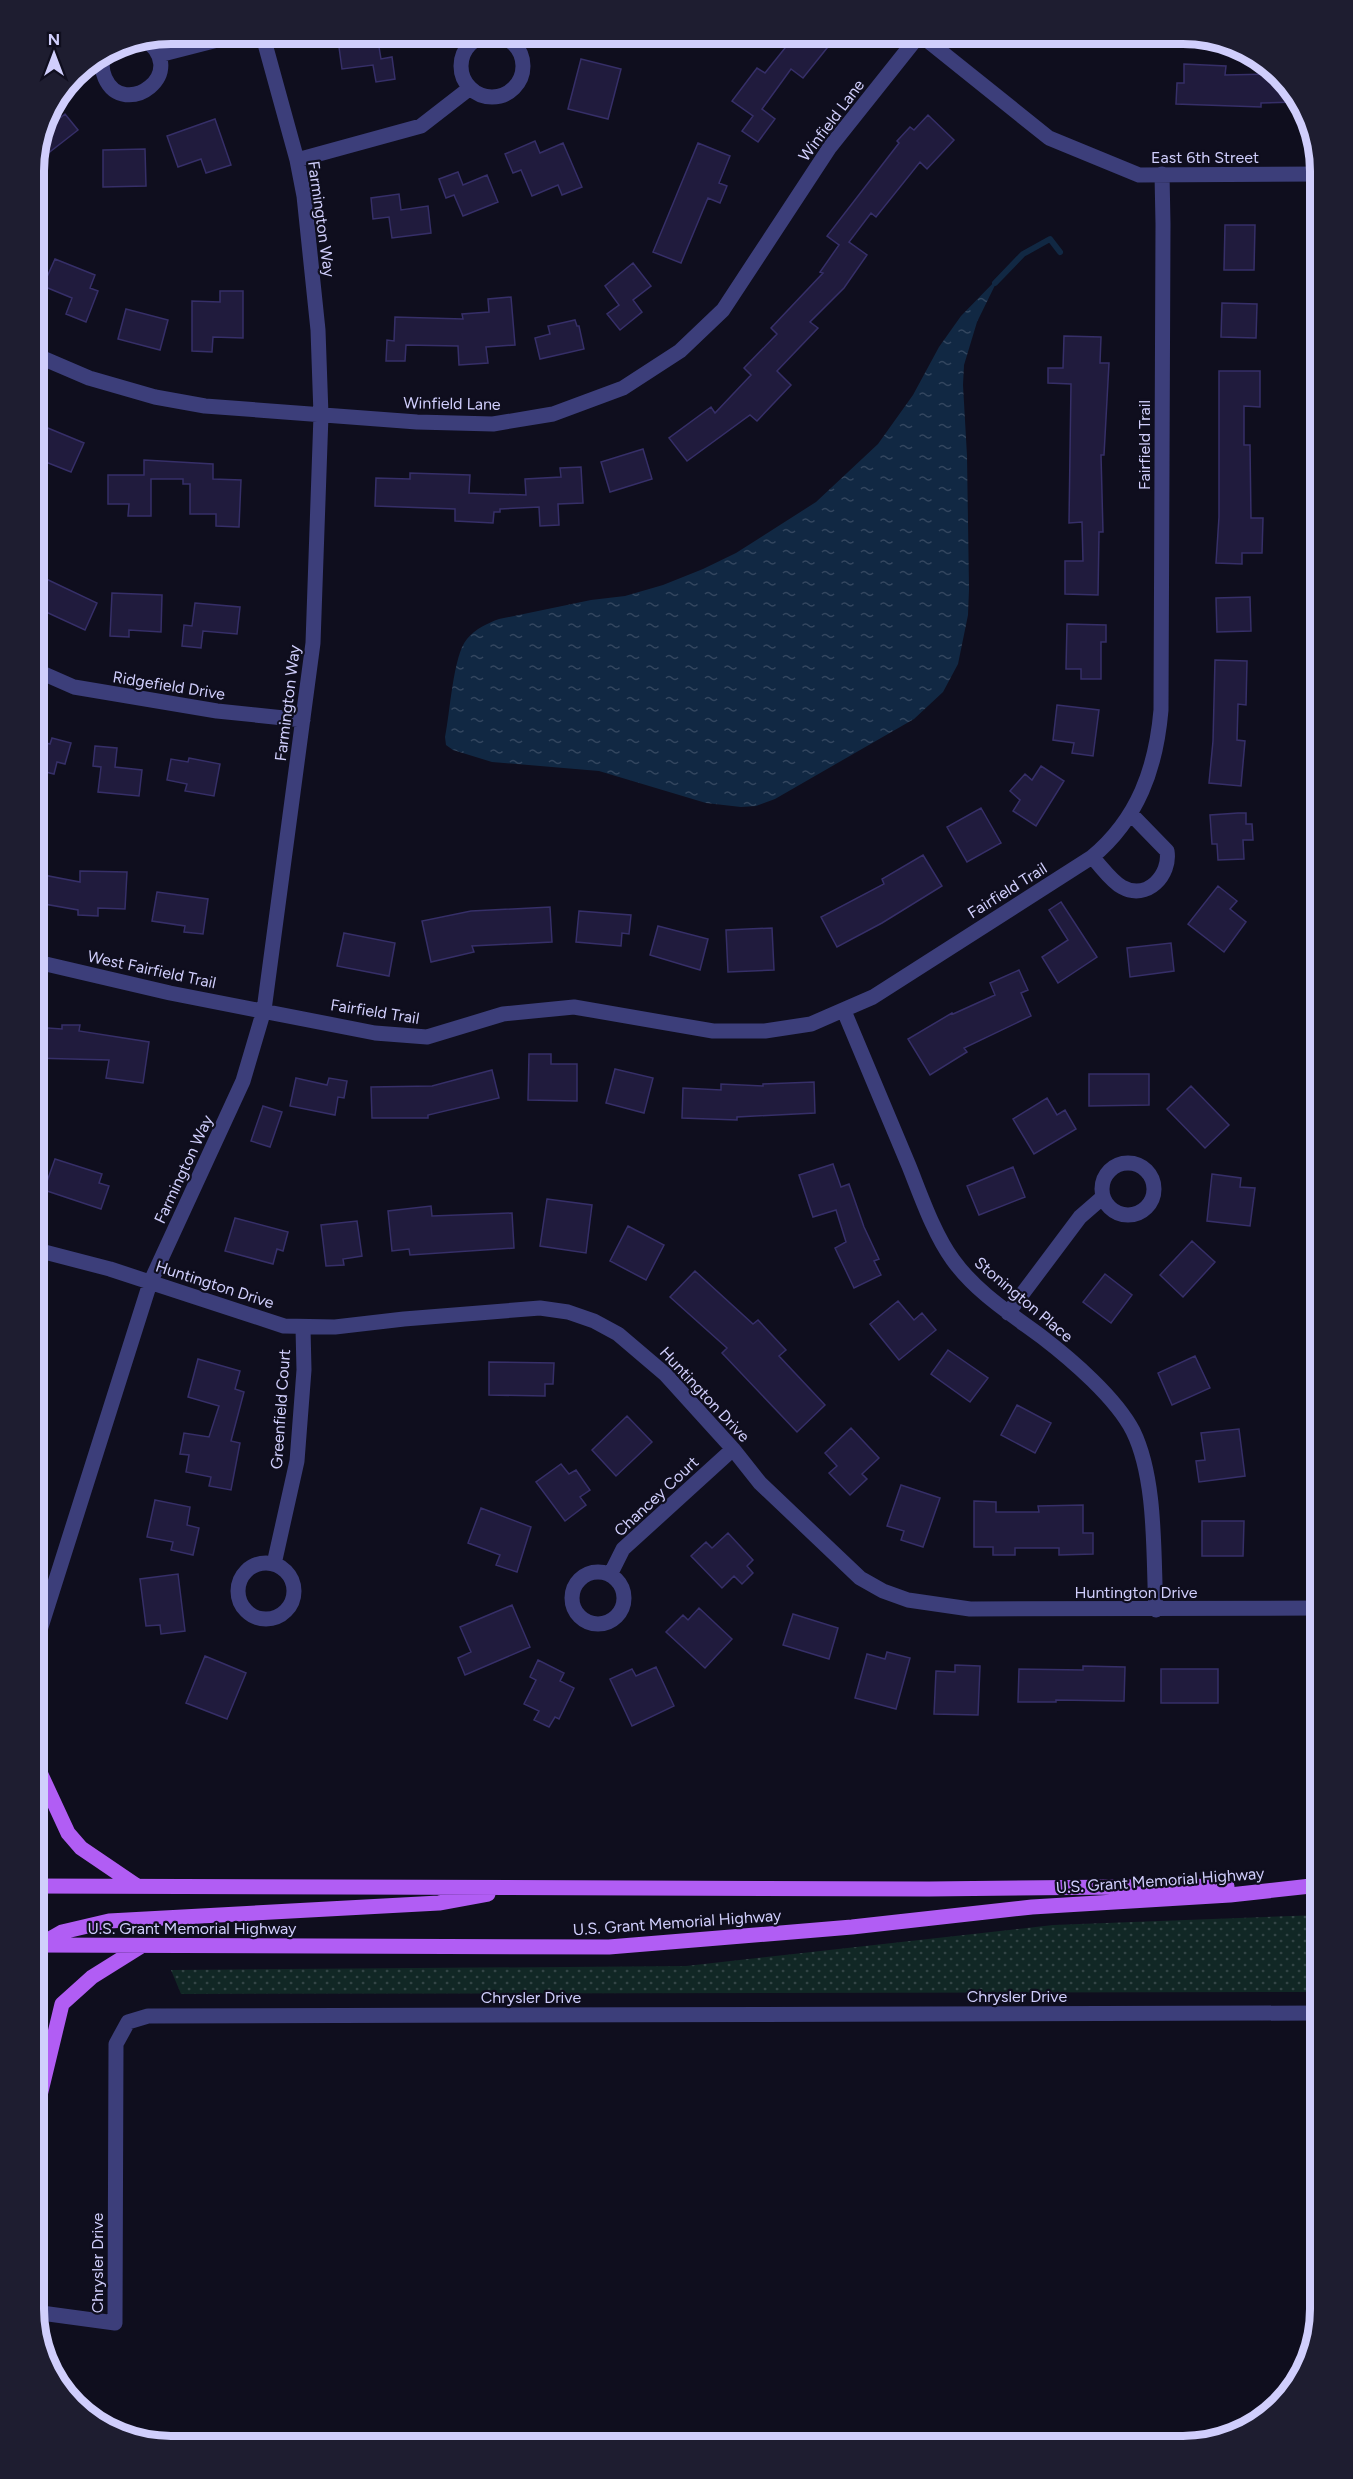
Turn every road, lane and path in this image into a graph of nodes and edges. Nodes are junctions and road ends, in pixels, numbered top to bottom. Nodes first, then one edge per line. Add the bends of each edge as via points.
1 (202, 44) edge
2 (265, 44) edge
3 (470, 44) edge
4 (512, 44) edge
5 (911, 44) edge
6 (932, 44) edge
7 (153, 45) edge
8 (159, 55) junction
9 (103, 63) edge
10 (470, 88) junction
11 (297, 160) junction
12 (1162, 174) junction
13 (1310, 174) edge
14 (44, 359) edge
15 (321, 415) junction
16 (44, 674) edge
17 (303, 720) junction
18 (1131, 814) junction
19 (1092, 857) junction
20 (44, 964) edge
21 (264, 1010) junction
22 (844, 1011) junction
23 (1103, 1197) dead end
24 (44, 1252) edge
25 (150, 1283) junction
26 (1008, 1313) junction
27 (303, 1328) junction
28 (734, 1449) junction
29 (274, 1564) dead end
30 (610, 1575) dead end
31 (1310, 1608) edge
32 (1156, 1610) junction
33 (44, 1618) edge
34 (44, 1785) edge
35 (1310, 1885) edge
36 (137, 1886) junction
37 (1310, 1886) edge
38 (526, 1887) junction
39 (44, 1888) edge
40 (44, 1941) edge
41 (44, 1945) edge
42 (141, 1947) junction
43 (1310, 2013) edge
44 (44, 2070) edge
45 (44, 2313) edge

1 - 8 street
2 - 11 street, Farmington Way
3 - 10 street via 462,60 464,80
4 - 10 street via 522,59 523,69 515,87 498,96 479,94
5 - 15 street, Winfield Lane via 830,147 723,310 680,351 623,388 554,414 493,424
6 - 12 street, East 6th Street via 1049,138 1139,175
7 - 8 street
8 - 9 street via 159,74 150,89 139,94 126,95 115,90 106,81
10 - 11 street via 421,126
11 - 15 street, Farmington Way via 318,330
12 - 13 street, East 6th Street
12 - 18 street, Fairfield Trail via 1161,710 1155,755
14 - 15 street, Winfield Lane via 89,378 155,397 205,406
15 - 17 street, Farmington Way via 313,642
16 - 17 street, Ridgefield Drive via 85,689 217,711
17 - 21 street, Farmington Way
18 - 19 street, Fairfield Trail via 1114,838
18 - 19 street via 1167,851 1168,867 1163,876 1149,887 1128,890 1120,887
19 - 22 street, Fairfield Trail via 873,997
20 - 21 street, West Fairfield Trail
21 - 22 street, Fairfield Trail via 375,1033 427,1037 503,1014 574,1007 740,1033 811,1024
21 - 25 street, Farmington Way via 243,1081
22 - 26 street, Stonington Place via 951,1258 964,1275
23 - 26 street via 1080,1217
24 - 25 street, Huntington Drive
25 - 27 street, Huntington Drive via 284,1326
25 - 33 street, Farmington Way
26 - 32 street, Stonington Place via 1044,1338 1109,1397 1132,1430 1149,1484
27 - 28 street, Huntington Drive via 540,1308 568,1312 618,1334 665,1374
27 - 29 street, Greenfield Court via 297,1461
28 - 30 street, Chancey Court via 623,1549
28 - 32 street, Huntington Drive via 760,1483 860,1578 883,1591 908,1600 970,1609
31 - 32 street, Huntington Drive
34 - 36 main road via 68,1833 88,1854
35 - 38 main road, U.S. Grant Memorial Highway
36 - 38 main road, U.S. Grant Memorial Highway
36 - 39 main road, U.S. Grant Memorial Highway
37 - 42 main road, U.S. Grant Memorial Highway via 1032,1907 840,1929 609,1947
38 - 40 main road via 439,1903 110,1921 62,1932
41 - 42 main road, U.S. Grant Memorial Highway
42 - 44 main road via 92,1977 62,2004
43 - 45 street, Chrysler Drive via 148,2016 128,2022 116,2044 115,2323

